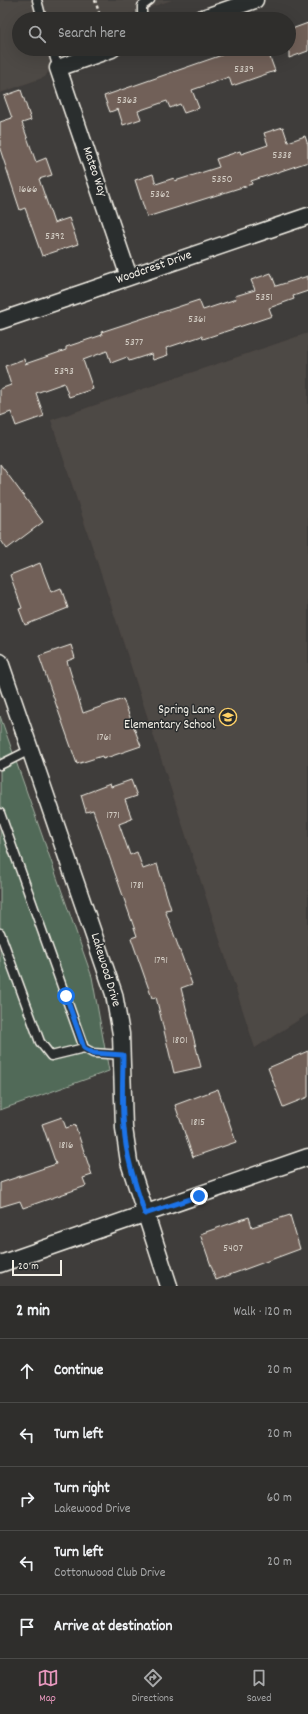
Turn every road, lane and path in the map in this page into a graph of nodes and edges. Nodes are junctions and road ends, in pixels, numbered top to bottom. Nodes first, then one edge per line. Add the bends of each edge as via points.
1 (37, 0) edge
2 (95, 0) edge
3 (150, 0) edge
4 (255, 0) edge
5 (40, 12) edge
6 (99, 12) edge
7 (142, 12) edge
8 (220, 12) edge
9 (54, 56) edge
10 (92, 56) edge
11 (58, 68) junction
12 (308, 216) edge
13 (130, 277) junction
14 (0, 321) edge
15 (0, 662) edge
16 (30, 750) junction
17 (0, 764) edge
18 (0, 813) edge
19 (0, 933) edge
20 (84, 1048) junction
21 (123, 1055) junction
22 (308, 1157) edge
23 (145, 1214) junction
24 (0, 1264) edge
25 (169, 1286) edge

1 - 5 lane
2 - 6 path
3 - 7 lane via 142,6
4 - 8 street
9 - 11 lane
10 - 11 street
11 - 13 street, Mateo Way
12 - 13 street, Woodcrest Drive
13 - 14 street, Woodcrest Drive
15 - 16 street, Lakewood Drive
16 - 17 lane
16 - 21 street, Lakewood Drive via 112,987
18 - 20 lane
19 - 20 lane via 40,1042 51,1056
20 - 21 lane via 93,1053
21 - 23 street, Lakewood Drive via 126,1145 133,1179
22 - 23 street
23 - 24 street
23 - 25 street, Lakewood Drive

